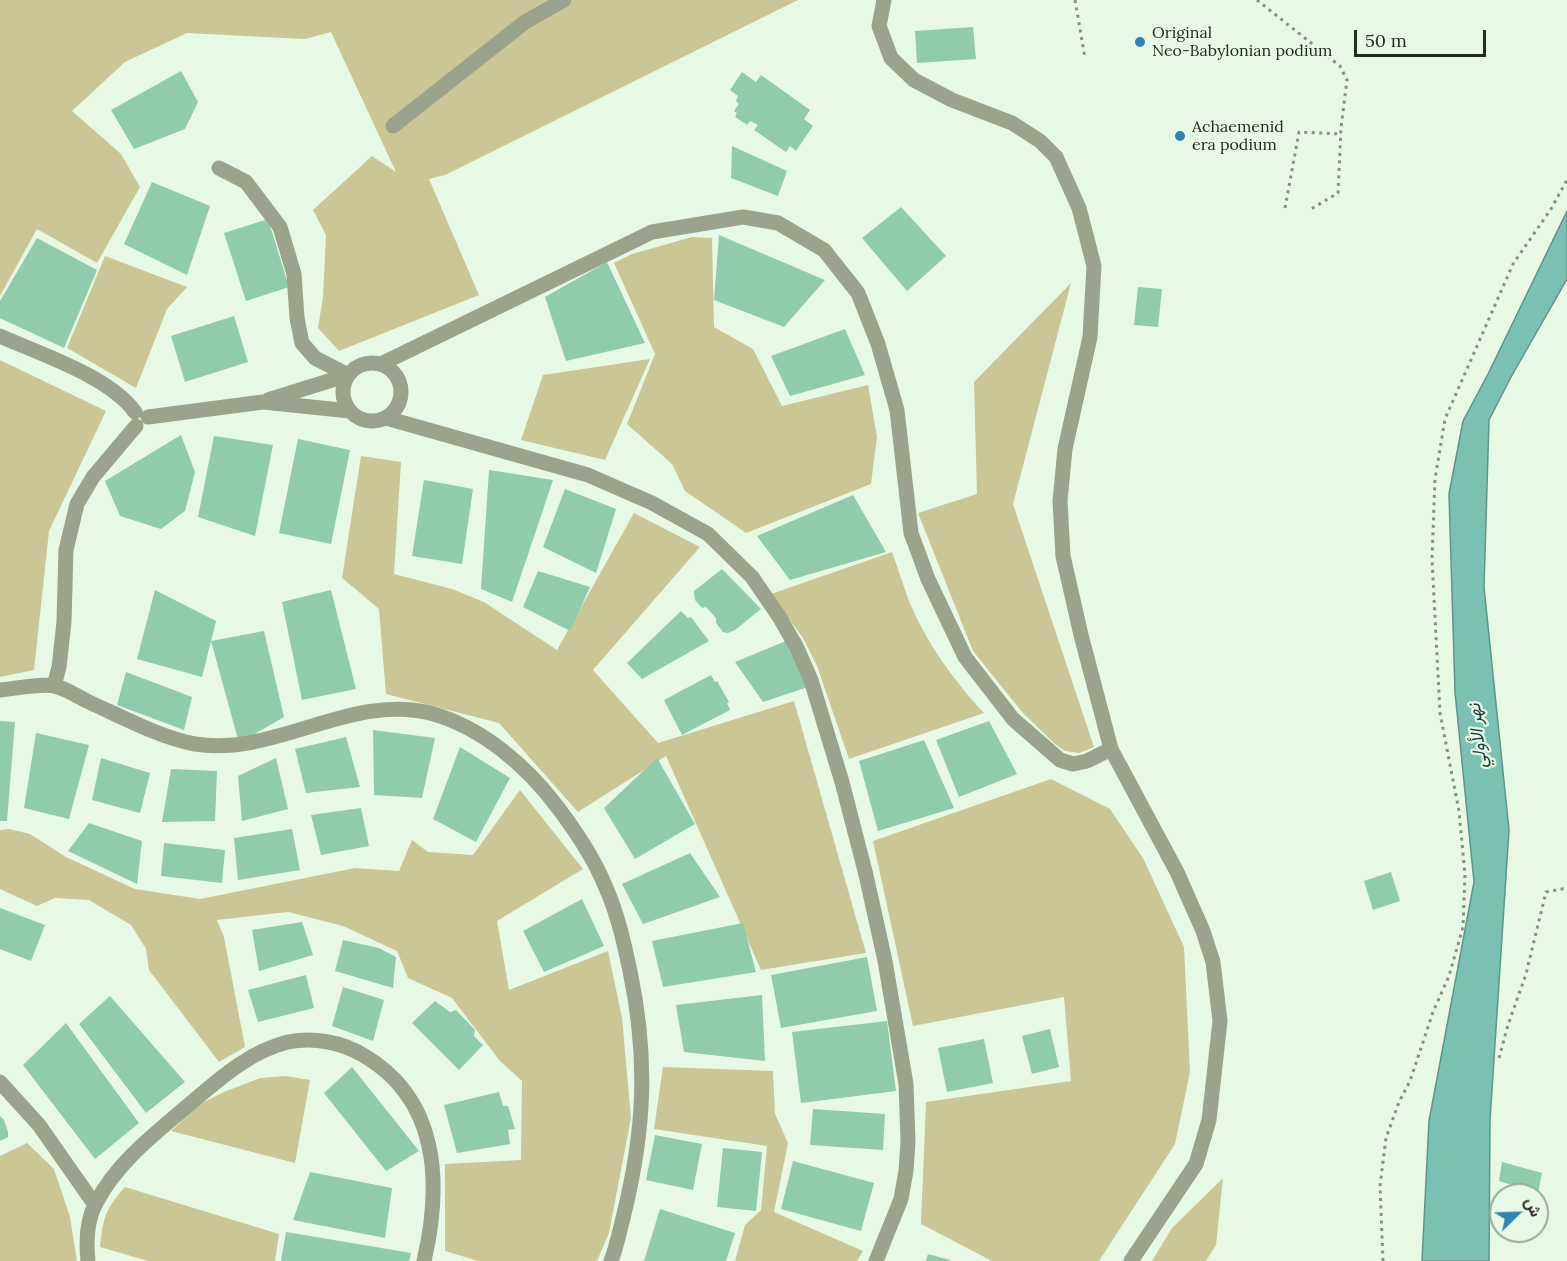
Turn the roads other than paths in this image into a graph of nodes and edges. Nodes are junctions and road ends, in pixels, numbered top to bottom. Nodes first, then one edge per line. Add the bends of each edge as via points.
1 (564, 0) edge
2 (884, 0) edge
3 (393, 126) dead end
4 (219, 168) dead end
5 (0, 336) edge
6 (381, 364) junction
7 (348, 375) junction
8 (263, 402) junction
9 (350, 411) junction
10 (140, 418) junction
11 (386, 418) junction
12 (54, 686) junction
13 (0, 690) edge
14 (1111, 748) junction
15 (0, 1082) edge
16 (95, 1205) junction
17 (88, 1261) edge
18 (424, 1261) edge
19 (611, 1261) edge
20 (876, 1261) edge
21 (1131, 1261) edge

1 - 3 street via 525,22
2 - 14 street via 879,26 891,58 914,80 952,100 1012,123 1040,141 1056,157 1079,208 1094,266 1090,337 1065,449 1059,514 1062,556
4 - 7 street via 246,182 280,227 294,274 302,343 315,358
5 - 10 street via 83,372 127,401
6 - 7 street via 363,364
6 - 11 street via 396,375 401,393 394,412
6 - 14 street via 652,232 743,217 778,222 824,250 858,293 897,410 911,532 928,579 965,657 1013,719 1060,760 1073,764 1087,761
7 - 8 street
7 - 9 street via 343,393
8 - 9 street
8 - 10 street
9 - 11 street via 367,421
10 - 12 street via 93,477 77,504 66,550 64,622
11 - 20 street via 588,475 652,503 708,534 752,577 780,618 811,680 842,782 885,961 906,1084 906,1171 901,1199
12 - 13 street
12 - 19 street via 146,728 195,744 233,745 371,711 430,713 493,743 525,769 570,823 605,885 618,921 634,991 643,1061 641,1121 627,1202
14 - 21 street via 1178,872 1203,930 1213,962 1220,1021 1209,1120 1196,1164
15 - 16 street via 39,1125
16 - 17 street via 86,1245
16 - 18 street via 136,1150 237,1067 290,1042 330,1042 375,1062 408,1095 420,1115 432,1158 433,1186

